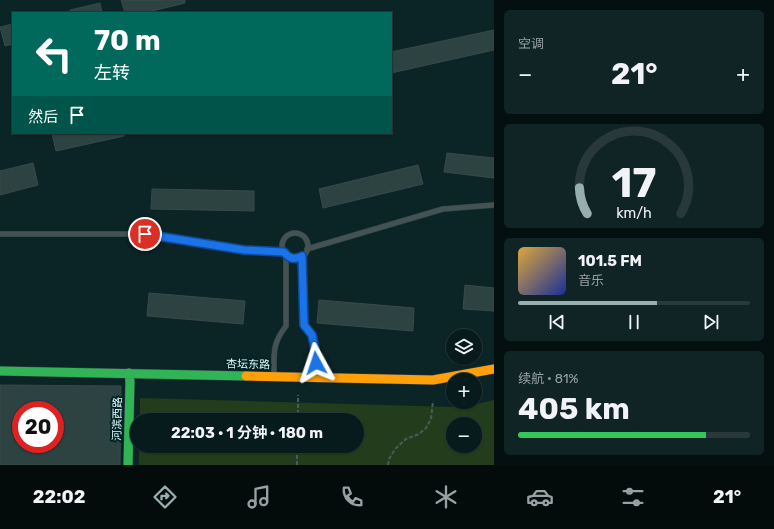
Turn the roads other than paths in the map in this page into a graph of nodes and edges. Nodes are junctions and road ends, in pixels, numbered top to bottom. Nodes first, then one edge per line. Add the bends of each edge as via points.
1 (494, 205) edge
2 (0, 234) edge
3 (307, 249) junction
4 (285, 254) junction
5 (302, 256) junction
6 (494, 369) edge
7 (0, 371) edge
8 (274, 376) junction
9 (129, 377) junction
10 (316, 377) junction
11 (0, 378) edge
12 (376, 388) dead end
13 (128, 465) edge

1 - 3 lane via 443,209
2 - 4 lane via 145,234
3 - 4 lane via 308,245 304,238 294,234 286,237 282,244
3 - 5 lane
4 - 5 lane via 294,259
4 - 8 lane via 286,326 279,335 274,350
5 - 10 lane via 304,325 312,335
6 - 10 street, 杏坛东路 via 432,380
7 - 9 street, 杏坛东路
8 - 9 street, 杏坛东路
8 - 10 street, 杏坛东路
9 - 11 street, 杏坛东路
9 - 12 street, 杏坛东路
9 - 13 street, 河滨西路

